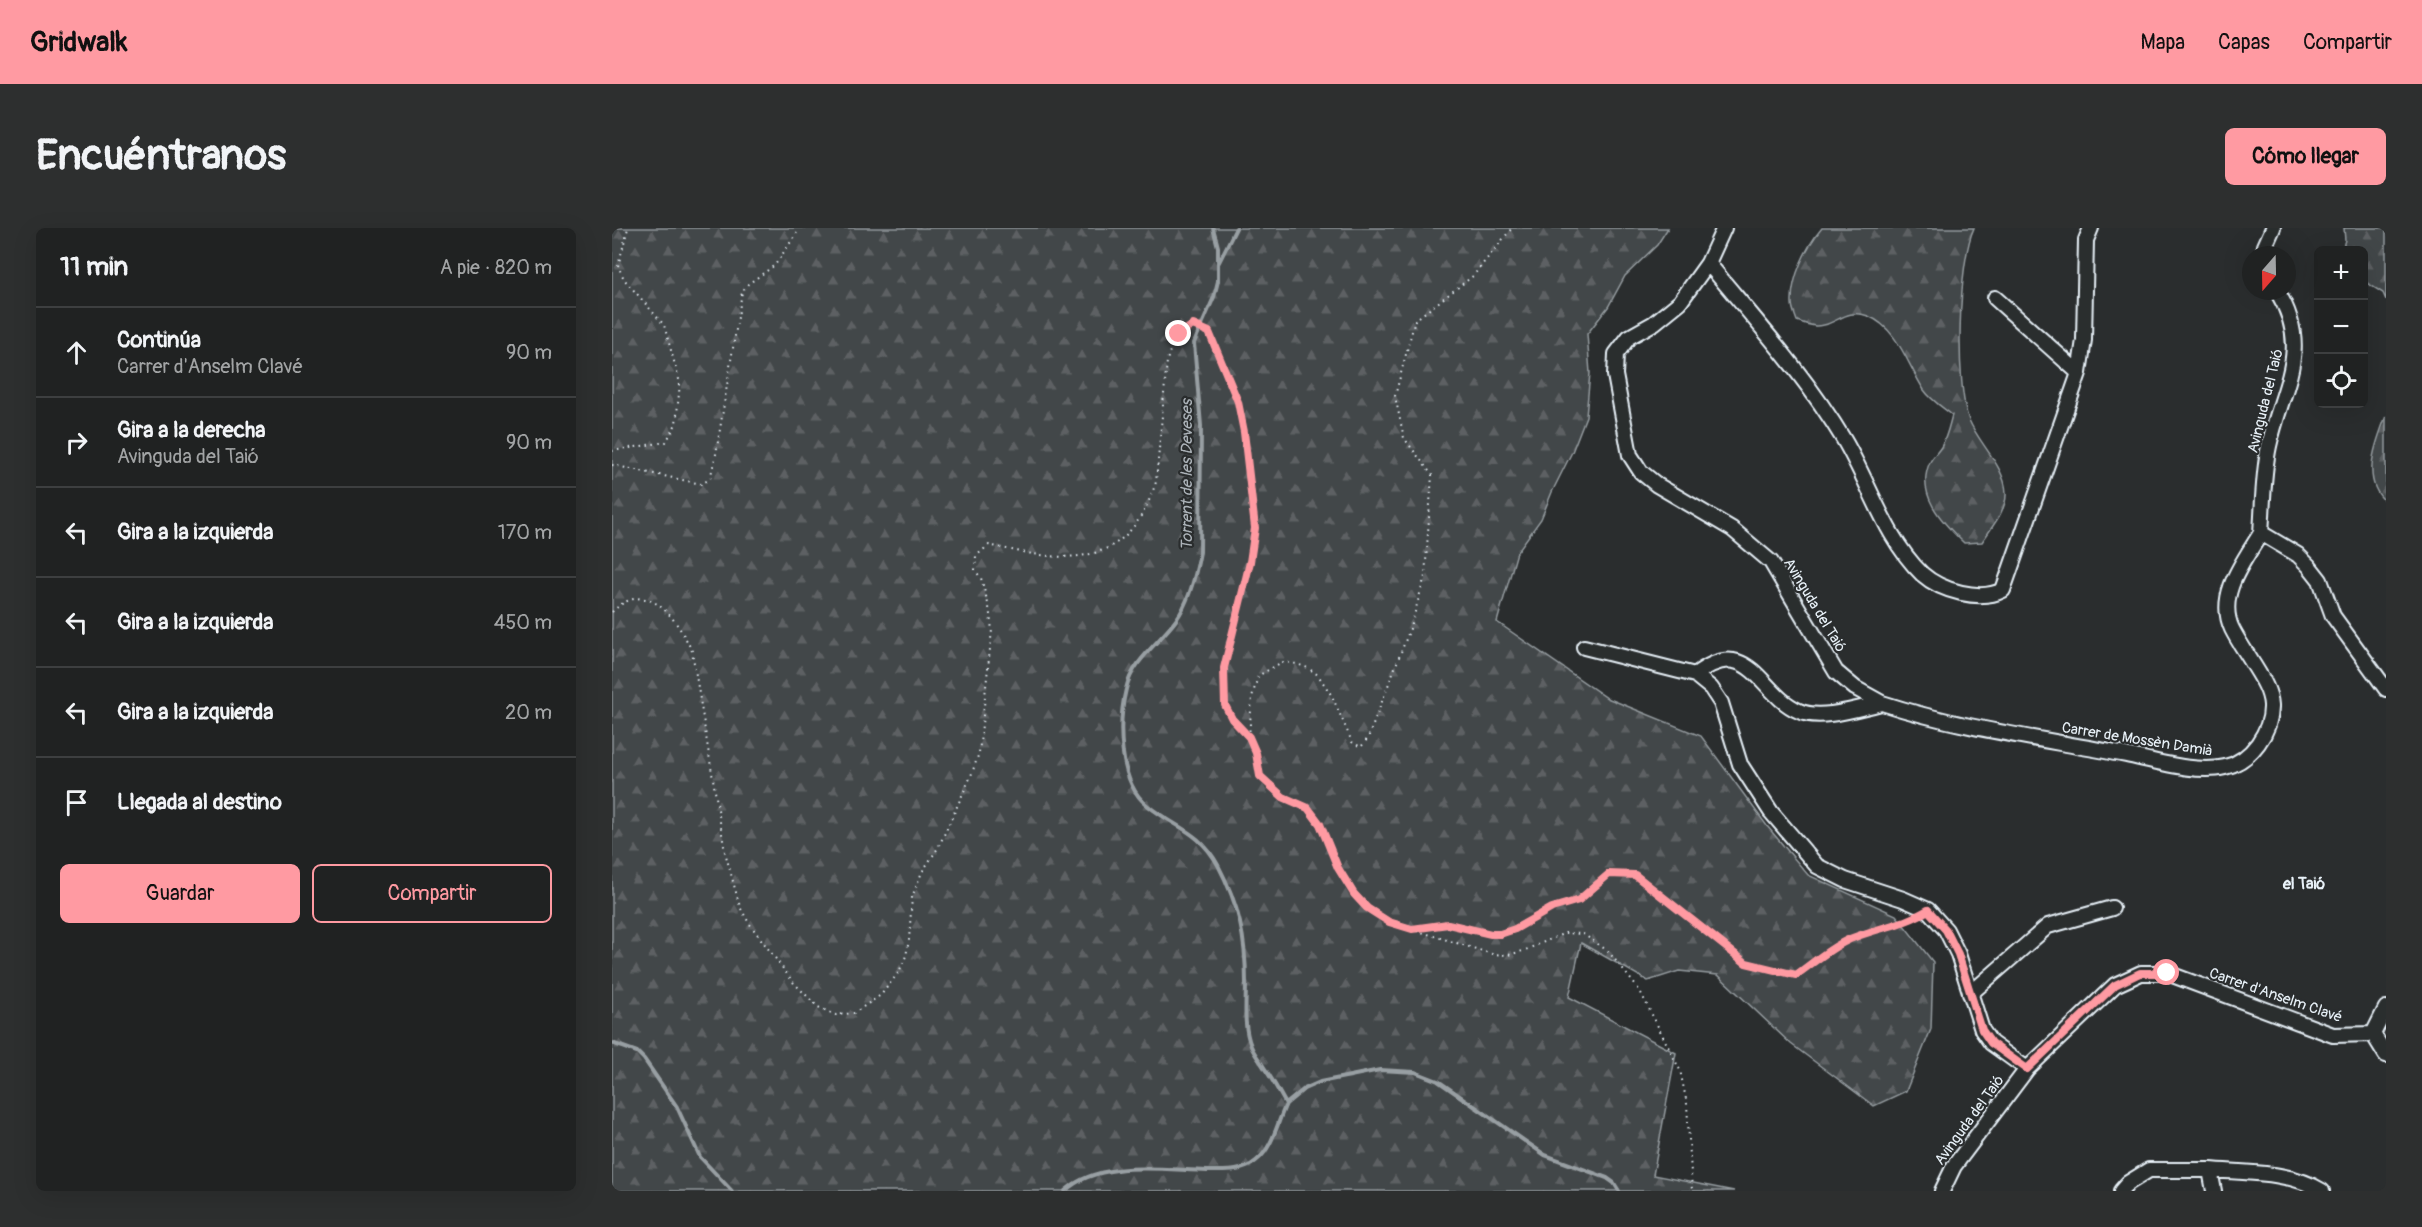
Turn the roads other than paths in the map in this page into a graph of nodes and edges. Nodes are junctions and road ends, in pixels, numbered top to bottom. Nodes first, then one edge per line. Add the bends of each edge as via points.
1 (1724, 228) edge
2 (2091, 228) edge
3 (2273, 228) edge
4 (2265, 246) edge
5 (1708, 263) junction
6 (1995, 298) dead end
7 (2281, 300) edge
8 (2079, 373) junction
9 (2261, 533) junction
10 (1584, 647) dead end
11 (1695, 675) junction
12 (2386, 689) edge
13 (1882, 703) junction
14 (2112, 908) dead end
15 (1970, 994) junction
16 (2386, 1008) edge
17 (2373, 1034) junction
18 (2386, 1055) edge
19 (2027, 1069) junction
20 (2210, 1170) junction
21 (1942, 1191) edge
22 (2121, 1191) edge
23 (2214, 1191) edge
24 (2322, 1191) edge

1 - 5 street, Avinguda del Taió
2 - 8 street via 2086,240 2084,340
3 - 4 street
5 - 8 street via 1806,383 1844,441 1893,537 1913,564 1934,583 1955,591 1992,596 2003,590
5 - 13 street, Avinguda del Taió via 1680,302 1629,337 1616,354 1615,375 1630,454 1641,472 1732,529 1771,562 1836,672
6 - 8 street
7 - 9 street, Avinguda del Taió via 2293,324 2296,350 2269,447
9 - 12 street via 2309,566 2320,580 2333,616
9 - 13 street, Carrer de Mossèn Damià via 2231,583 2227,605 2231,628 2266,686 2271,706 2269,724 2259,743 2227,767 2169,764 1979,729
10 - 11 street
11 - 13 street via 1708,665 1727,659 1752,669 1799,711 1818,716
11 - 15 street, Avinguda del Taió via 1711,688 1720,703 1740,764 1771,812 1817,866 1928,910 1946,930
14 - 15 street via 2048,926
15 - 19 street, Avinguda del Taió via 1982,1030 1991,1043
16 - 17 street
17 - 18 street
17 - 19 street, Carrer d'Anselm Clavé via 2332,1035 2167,973 2140,973 2115,985
19 - 21 street, Avinguda del Taió via 1954,1166
20 - 22 street via 2149,1170
20 - 23 street
20 - 24 street via 2267,1174 2306,1182

